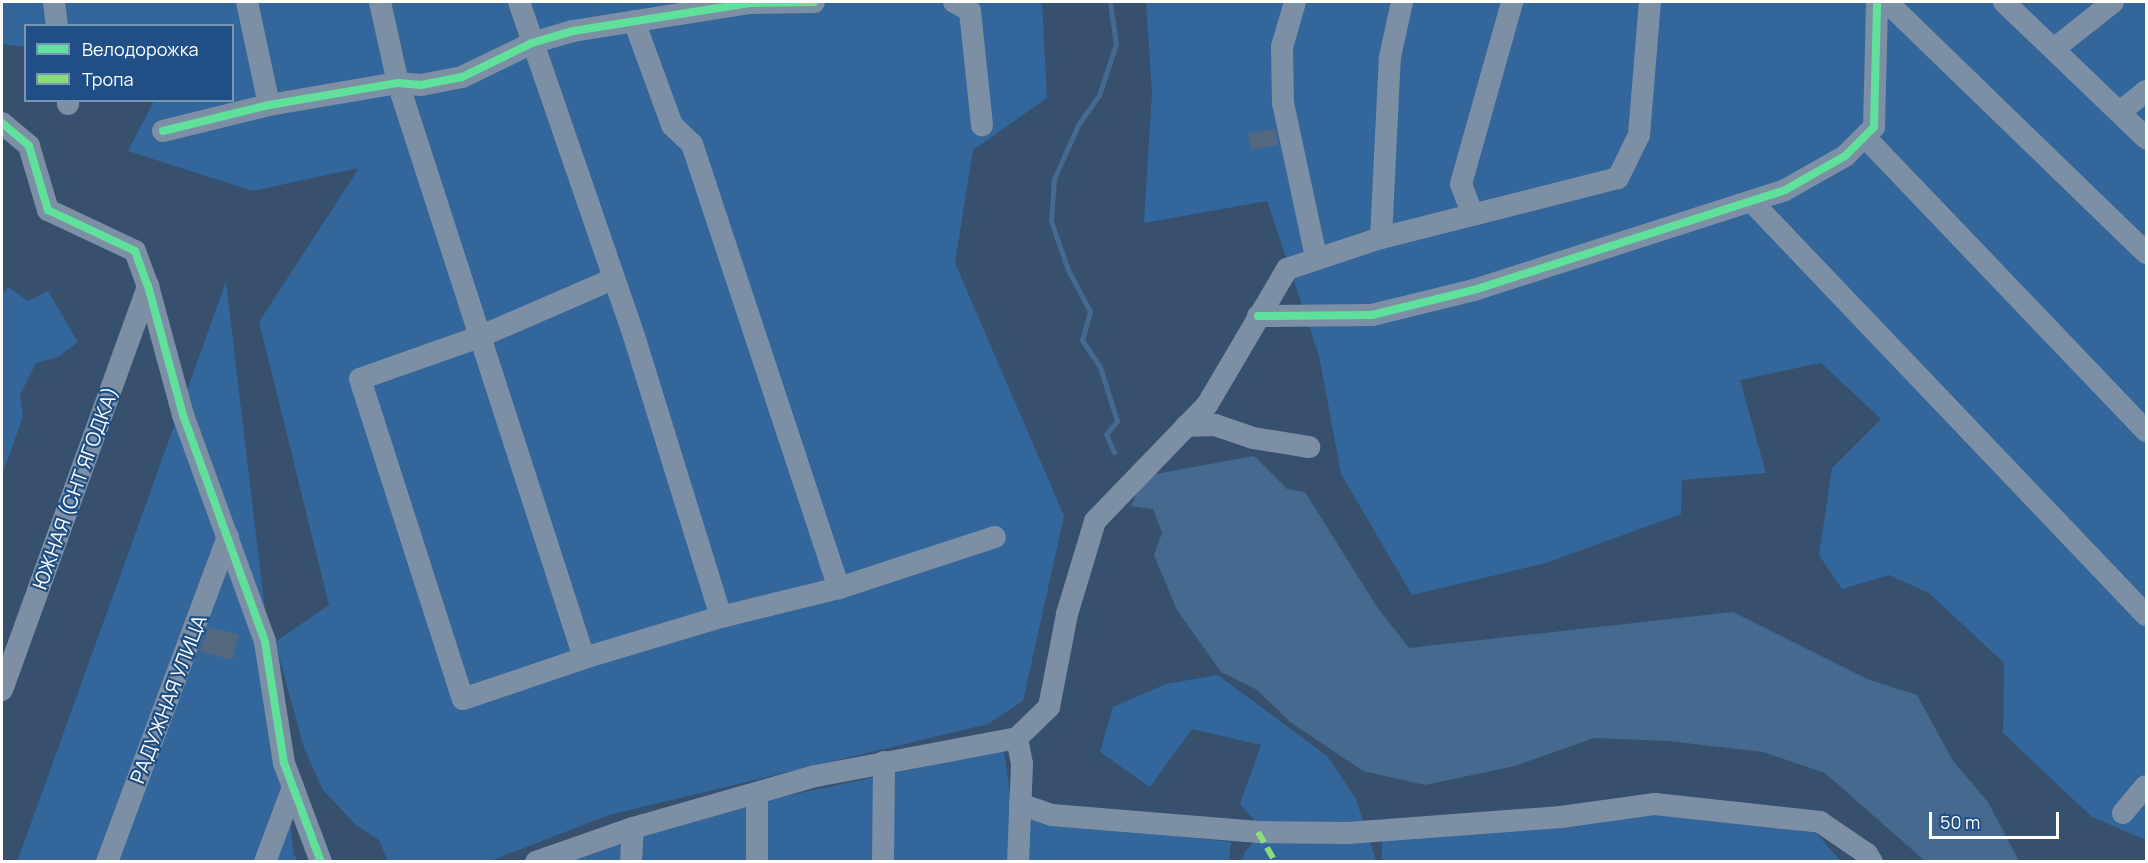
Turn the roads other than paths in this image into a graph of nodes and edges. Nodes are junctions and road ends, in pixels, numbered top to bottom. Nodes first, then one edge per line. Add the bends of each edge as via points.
1 (54, 2) edge
2 (247, 2) edge
3 (380, 2) edge
4 (519, 2) edge
5 (750, 2) edge
6 (814, 2) edge
7 (954, 2) edge
8 (1295, 2) edge
9 (1402, 2) edge
10 (1512, 2) edge
11 (1650, 2) edge
12 (1877, 2) edge
13 (1887, 2) edge
14 (2004, 2) edge
15 (2113, 2) edge
16 (634, 21) junction
17 (57, 24) edge
18 (532, 43) junction
19 (2055, 48) junction
20 (398, 83) junction
21 (2146, 91) edge
22 (269, 105) junction
23 (2120, 112) junction
24 (2, 123) edge
25 (982, 124) dead end
26 (164, 130) dead end
27 (1865, 137) junction
28 (2146, 138) edge
29 (1751, 201) junction
30 (1472, 213) junction
31 (1381, 238) junction
32 (2146, 253) edge
33 (1316, 257) junction
34 (613, 279) junction
35 (148, 286) junction
36 (1258, 316) junction
37 (479, 337) junction
38 (1186, 426) junction
39 (2146, 431) edge
40 (1309, 447) dead end
41 (228, 537) junction
42 (995, 537) dead end
43 (839, 588) junction
44 (2146, 615) edge
45 (721, 617) junction
46 (584, 658) junction
47 (2, 690) edge
48 (1017, 738) junction
49 (884, 762) junction
50 (2146, 786) edge
51 (293, 787) junction
52 (757, 793) junction
53 (1020, 804) junction
54 (2123, 813) dead end
55 (633, 828) junction
56 (107, 861) edge
57 (265, 861) edge
58 (321, 861) edge
59 (536, 861) edge
60 (631, 861) edge
61 (757, 861) edge
62 (884, 861) edge
63 (1018, 861) edge
64 (1872, 861) edge

1 - 17 street
2 - 22 street
3 - 20 street
4 - 18 street
5 - 6 street
5 - 16 street
7 - 25 street via 970,11
8 - 33 street via 1282,47 1283,103
9 - 31 street via 1390,57
10 - 30 street via 1461,184
11 - 30 street via 1639,135 1618,178
12 - 27 street via 1874,128
13 - 32 street
14 - 19 street
15 - 19 street
16 - 18 street
16 - 43 street via 672,125 692,144
18 - 20 street via 462,77 421,85
18 - 34 street
19 - 23 street
20 - 22 street
20 - 37 street
21 - 23 street
22 - 26 street
23 - 28 street
24 - 35 street via 29,146 48,210 135,251
27 - 29 street via 1845,156 1785,190
27 - 39 street
29 - 36 street via 1474,290 1372,315
29 - 44 street
30 - 31 street
31 - 33 street
33 - 36 street via 1287,269
34 - 37 street
34 - 45 street
35 - 41 street via 183,415
35 - 47 street, ЮЖНАЯ (СНТ ЯГОДКА)
36 - 38 street via 1207,405
37 - 46 street
37 - 46 street via 360,379 463,699
38 - 40 street via 1215,425 1253,438
38 - 48 street via 1095,521 1067,614 1049,707
41 - 51 street via 265,642 284,763
41 - 56 street, РАДУЖНАЯ УЛИЦА
42 - 43 street
43 - 45 street
45 - 46 street
48 - 49 street
48 - 53 street via 1022,764
49 - 52 street
49 - 62 street
50 - 54 street
51 - 57 street
51 - 58 street
52 - 55 street
52 - 61 street
53 - 63 street
53 - 64 street via 1064,816 1258,832 1348,833 1561,817 1656,804 1820,822
55 - 59 street
55 - 60 street

